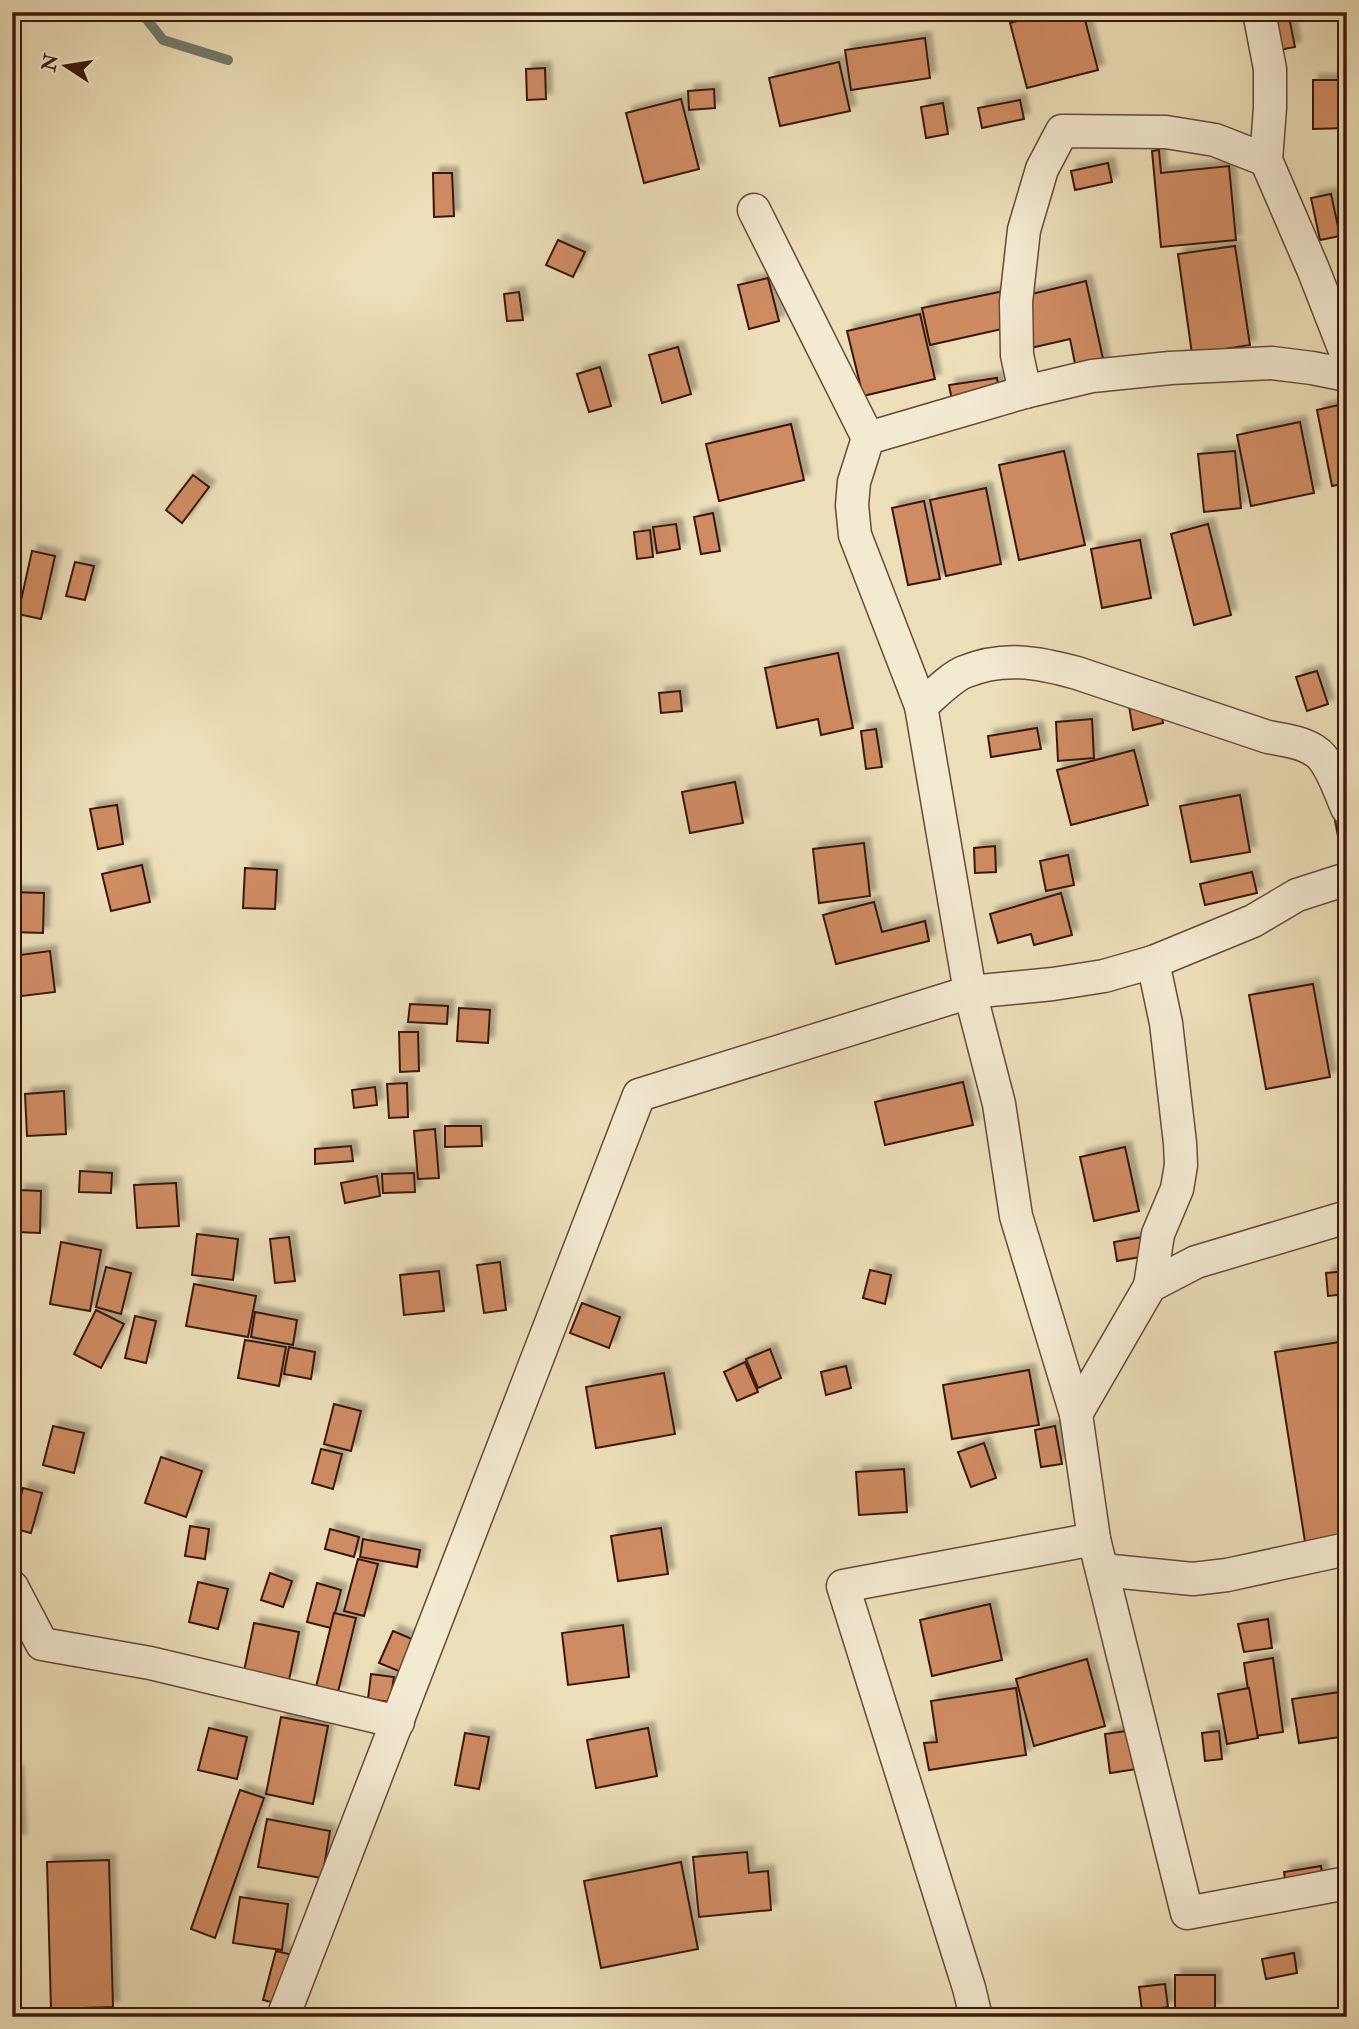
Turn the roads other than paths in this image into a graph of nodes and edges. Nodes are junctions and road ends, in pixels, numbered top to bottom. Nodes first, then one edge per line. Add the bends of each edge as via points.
1 (1259, 12) edge
2 (1266, 160) junction
3 (754, 210) dead end
4 (1347, 356) edge
5 (1347, 375) edge
6 (1025, 392) junction
7 (868, 438) junction
8 (921, 706) junction
9 (1347, 808) edge
10 (1347, 879) edge
11 (1153, 962) junction
12 (970, 992) junction
13 (1347, 1217) edge
14 (1150, 1286) junction
15 (1076, 1414) junction
16 (1094, 1539) junction
17 (1347, 1549) edge
18 (1102, 1570) junction
19 (12, 1587) edge
20 (27, 1641) edge
21 (398, 1722) junction
22 (1347, 1883) edge
23 (284, 2017) edge
24 (976, 2017) edge

1 - 2 street via 1270,69
2 - 4 street
2 - 6 street via 1215,140 1166,132 1062,131 1042,169 1024,230 1016,302 1017,355
3 - 7 street
5 - 6 street via 1272,363 1234,364 1092,376
6 - 7 street
7 - 8 street via 854,482 855,535
8 - 9 street via 962,673 1002,661 1046,664 1317,751
8 - 12 street
10 - 11 street via 1297,895 1254,921
11 - 12 street via 1104,976
11 - 14 street via 1166,1023 1181,1165 1177,1189 1158,1234
12 - 15 street via 999,1104 1016,1216
12 - 21 street via 639,1095
13 - 14 street via 1196,1262
14 - 15 street
15 - 16 street
16 - 18 street
16 - 24 street via 843,1586
17 - 18 street via 1193,1580
18 - 22 street via 1188,1913
19 - 20 street
20 - 21 street via 150,1663
21 - 23 street

